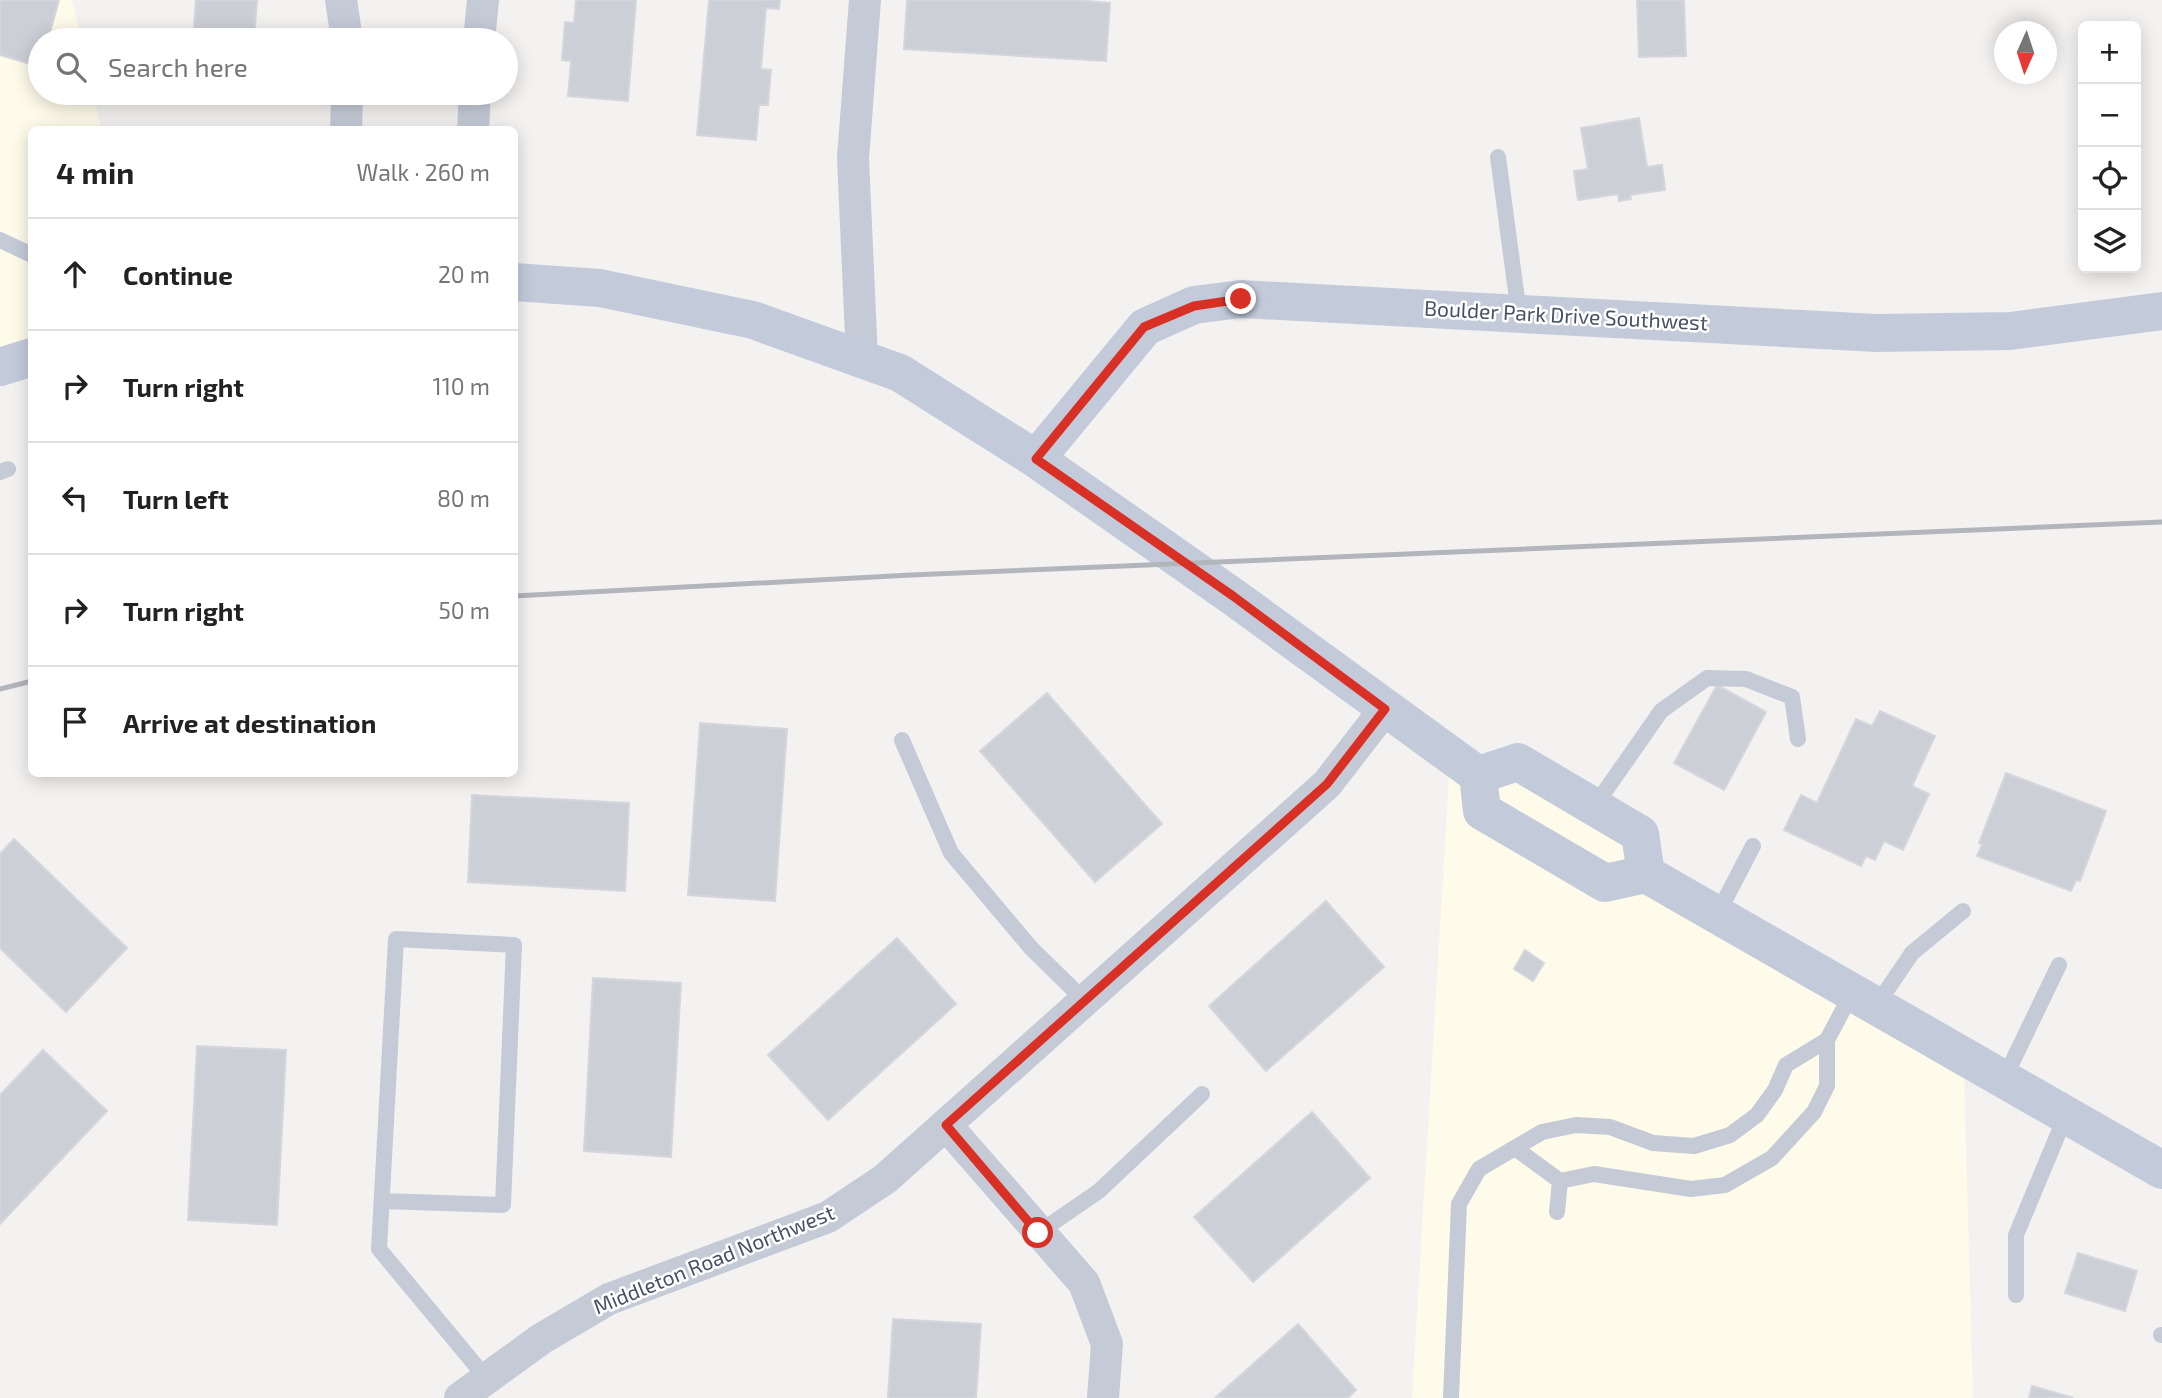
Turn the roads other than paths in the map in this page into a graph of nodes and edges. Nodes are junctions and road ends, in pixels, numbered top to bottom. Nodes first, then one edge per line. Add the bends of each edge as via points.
1 (341, 0) edge
2 (482, 0) edge
3 (865, 0) edge
4 (345, 28) edge
5 (481, 28) edge
6 (346, 105) edge
7 (474, 105) edge
8 (345, 126) edge
9 (472, 126) edge
10 (1498, 157) dead end
11 (0, 240) edge
12 (28, 253) edge
13 (518, 282) edge
14 (2162, 311) edge
15 (1519, 314) junction
16 (28, 358) edge
17 (862, 359) junction
18 (0, 367) edge
19 (1036, 459) junction
20 (1385, 709) junction
21 (1798, 739) dead end
22 (902, 740) dead end
23 (1478, 775) junction
24 (1594, 807) junction
25 (1754, 846) dead end
26 (1646, 874) junction
27 (1964, 911) dead end
28 (1717, 915) junction
29 (2060, 965) dead end
30 (1864, 1000) junction
31 (1085, 1001) junction
32 (1827, 1040) junction
33 (2004, 1079) junction
34 (1202, 1094) dead end
35 (2066, 1115) junction
36 (946, 1125) junction
37 (1515, 1148) junction
38 (2162, 1170) edge
39 (1560, 1181) junction
40 (382, 1201) junction
41 (1557, 1212) dead end
42 (1038, 1233) junction
43 (2016, 1295) dead end
44 (487, 1379) junction
45 (460, 1398) edge
46 (1103, 1398) edge
47 (1451, 1398) edge

1 - 4 street
2 - 5 street
3 - 17 street via 853,158
6 - 8 street
7 - 9 street
10 - 15 lane
11 - 12 lane
13 - 17 main road via 600,288 753,320
14 - 15 main road, Boulder Park Drive Southwest via 2010,331 1877,333
15 - 19 main road, Boulder Park Drive Southwest via 1241,299 1194,306 1144,327
16 - 18 main road
17 - 19 main road via 900,373
19 - 20 main road
20 - 23 main road
20 - 31 street, Middleton Road Northwest via 1327,784
21 - 24 lane via 1792,697 1746,679 1707,678 1661,711
22 - 31 lane via 951,853 1031,948
23 - 24 main road via 1518,762
23 - 26 main road via 1482,811 1538,845 1605,883
24 - 26 main road via 1640,834
25 - 28 lane
26 - 28 main road
27 - 30 lane
28 - 30 main road
29 - 33 lane
30 - 32 lane
30 - 33 main road
31 - 36 street, Middleton Road Northwest
32 - 37 lane via 1786,1065 1757,1115 1730,1135 1694,1146 1653,1143 1610,1127 1576,1125 1542,1132
32 - 39 lane via 1827,1086 1814,1112 1772,1158 1725,1185 1691,1189 1594,1174
33 - 35 main road
34 - 42 lane via 1099,1191
35 - 38 main road
35 - 43 lane via 2016,1235
36 - 42 street
36 - 44 street, Middleton Road Northwest via 885,1178 828,1217 610,1299 541,1339
37 - 39 lane
37 - 47 lane via 1479,1169 1459,1204
39 - 41 lane
40 - 40 lane via 397,939 514,945 503,1205
40 - 44 lane via 379,1249
42 - 46 street via 1084,1283 1107,1344
44 - 45 street, Middleton Road Northwest

